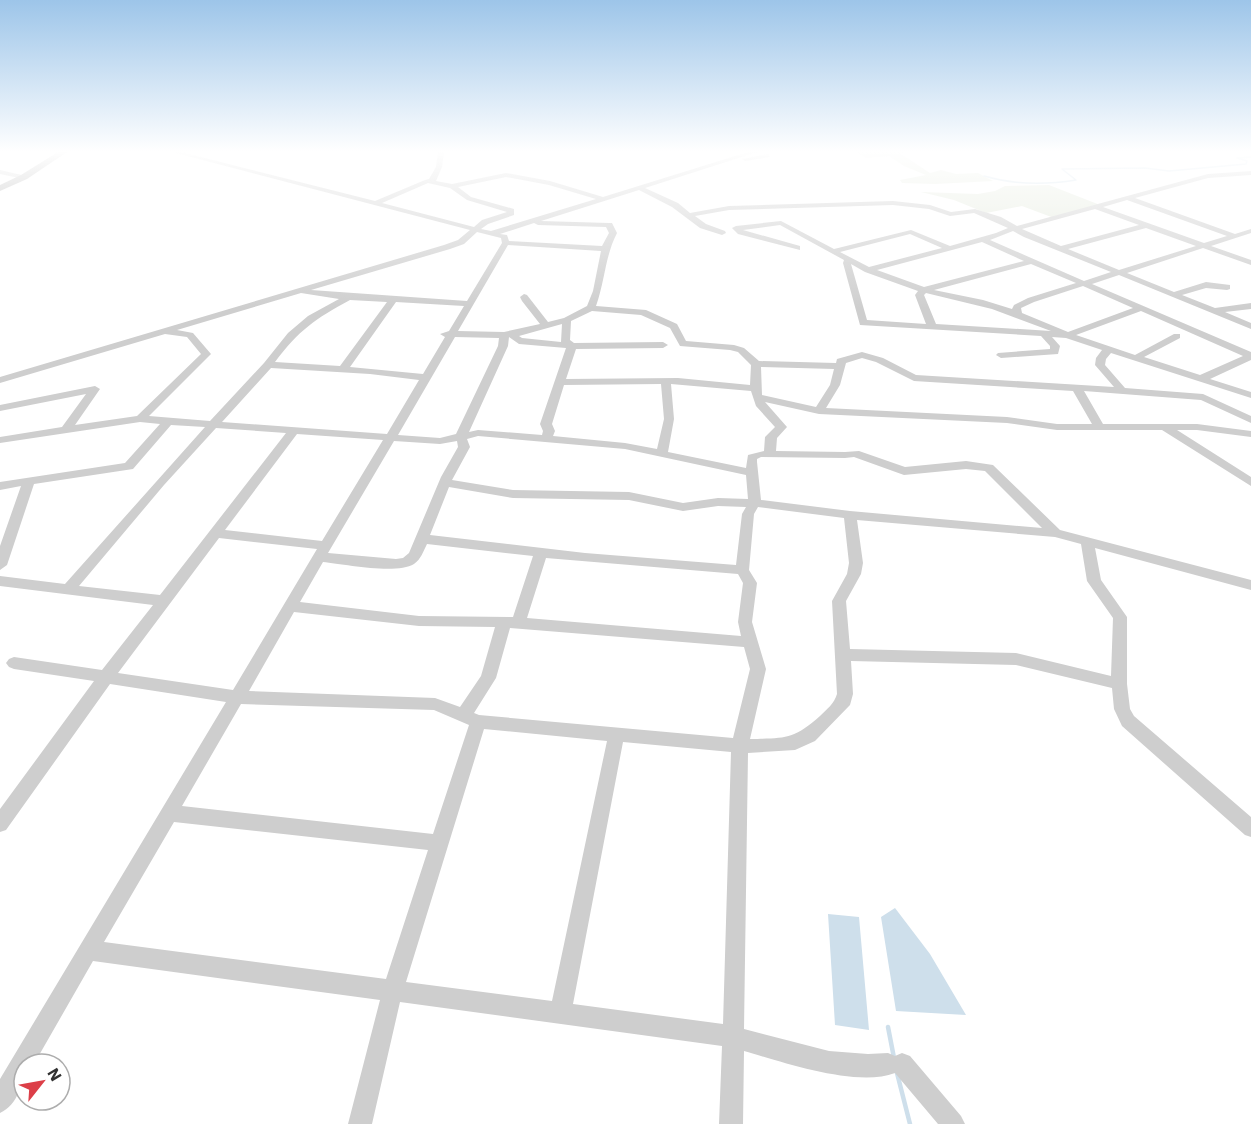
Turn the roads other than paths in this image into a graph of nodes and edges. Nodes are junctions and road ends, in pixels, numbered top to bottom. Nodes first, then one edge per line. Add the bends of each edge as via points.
1 (377, 204) edge
2 (488, 204) edge
3 (586, 204) edge
4 (673, 204) edge
5 (845, 204) edge
6 (906, 204) edge
7 (1105, 204) edge
8 (1145, 204) edge
9 (1096, 207) junction
10 (690, 215) junction
11 (521, 225) junction
12 (1148, 225) junction
13 (1014, 228) junction
14 (475, 229) junction
15 (1251, 231) edge
16 (722, 232) dead end
17 (492, 234) junction
18 (802, 234) junction
19 (1234, 236) junction
20 (982, 239) junction
21 (507, 242) junction
22 (775, 242) junction
23 (1204, 246) junction
24 (947, 247) junction
25 (588, 248) junction
26 (797, 248) dead end
27 (1062, 248) junction
28 (605, 249) junction
29 (834, 251) junction
30 (849, 259) junction
31 (1032, 261) junction
32 (602, 263) junction
33 (1251, 263) edge
34 (868, 270) junction
35 (1121, 272) junction
36 (349, 274) junction
37 (1086, 283) junction
38 (1227, 287) dead end
39 (924, 290) junction
40 (293, 292) junction
41 (328, 294) junction
42 (1173, 295) junction
43 (348, 297) junction
44 (524, 297) dead end
45 (393, 300) junction
46 (470, 304) junction
47 (1246, 306) edge
48 (591, 308) junction
49 (1142, 308) junction
50 (1214, 311) junction
51 (1017, 313) junction
52 (1229, 317) junction
53 (567, 320) junction
54 (545, 325) junction
55 (1251, 326) edge
56 (932, 327) junction
57 (1039, 330) junction
58 (162, 331) junction
59 (517, 333) junction
60 (447, 334) junction
61 (504, 335) junction
62 (1067, 335) junction
63 (1177, 336) dead end
64 (663, 345) dead end
65 (572, 346) junction
66 (1109, 349) junction
67 (1001, 355) dead end
68 (1251, 356) edge
69 (1136, 358) junction
70 (756, 364) junction
71 (268, 365) junction
72 (838, 366) junction
73 (343, 369) junction
74 (427, 378) junction
75 (1200, 379) junction
76 (0, 380) edge
77 (561, 382) junction
78 (666, 383) junction
79 (1076, 387) junction
80 (1121, 389) junction
81 (756, 393) junction
82 (1251, 395) edge
83 (0, 408) edge
84 (819, 411) junction
85 (140, 419) junction
86 (1251, 420) edge
87 (168, 421) junction
88 (214, 425) junction
89 (1098, 425) junction
90 (1162, 426) junction
91 (65, 431) junction
92 (293, 431) junction
93 (1251, 434) edge
94 (461, 436) junction
95 (392, 438) junction
96 (0, 440) edge
97 (546, 440) junction
98 (662, 453) junction
99 (770, 455) junction
100 (752, 473) junction
101 (28, 482) junction
102 (1251, 482) edge
103 (445, 483) junction
104 (0, 486) edge
105 (755, 503) junction
106 (850, 515) junction
107 (216, 533) junction
108 (1055, 533) junction
109 (423, 539) junction
110 (1088, 542) junction
111 (322, 551) junction
112 (541, 553) junction
113 (0, 565) edge
114 (742, 570) junction
115 (0, 581) edge
116 (1251, 585) edge
117 (69, 588) junction
118 (164, 601) junction
119 (291, 606) junction
120 (511, 623) junction
121 (750, 642) junction
122 (842, 655) junction
123 (14, 663) dead end
124 (105, 678) junction
125 (1119, 684) junction
126 (237, 697) junction
127 (471, 719) junction
128 (616, 735) junction
129 (740, 746) junction
130 (169, 813) junction
131 (0, 824) edge
132 (1251, 829) edge
133 (439, 843) junction
134 (89, 950) junction
135 (393, 989) junction
136 (561, 1012) junction
137 (731, 1036) junction
138 (0, 1101) edge
139 (360, 1124) edge
140 (730, 1124) edge
141 (953, 1124) edge

1 - 14 street
2 - 14 street via 511,211 510,214
3 - 11 street
4 - 10 street
5 - 10 street via 729,208
6 - 13 street via 950,214 975,211
7 - 9 street
8 - 19 street
9 - 12 street
9 - 13 street
10 - 16 street via 703,226
11 - 17 street
11 - 21 street
11 - 28 street via 609,225 614,233
12 - 23 street
12 - 27 street
13 - 20 street
13 - 27 street
14 - 17 street
14 - 36 street via 461,242
15 - 19 street
17 - 21 street
18 - 22 street
18 - 22 street via 777,222 736,228
18 - 29 street
19 - 23 street
20 - 24 street
20 - 31 street
21 - 25 street
21 - 46 street
22 - 26 street
23 - 33 street
23 - 35 street
24 - 29 street via 911,232
24 - 34 street
25 - 28 street
25 - 32 street
27 - 35 street
28 - 32 street
29 - 30 street
30 - 34 street
30 - 56 street via 863,323
31 - 37 street
31 - 39 street
32 - 48 street
34 - 39 street
35 - 37 street
35 - 42 street
36 - 40 street
36 - 41 street
37 - 49 street
37 - 51 street via 1031,300 1017,307
38 - 42 street via 1206,285
39 - 51 street
39 - 56 street via 919,295
40 - 41 street
40 - 58 street
41 - 43 street
42 - 50 street
43 - 45 street
43 - 71 street via 311,318 291,335
44 - 54 street
45 - 46 street
45 - 73 street
46 - 60 street
47 - 50 street
47 - 52 street
48 - 53 street
48 - 70 street via 643,312 674,326 683,344 731,347 741,350
49 - 62 street
49 - 68 street
50 - 52 street
51 - 57 street
52 - 55 street
53 - 54 street
53 - 65 street via 565,341
54 - 59 street
56 - 57 street
57 - 62 street
57 - 67 street via 1055,352
58 - 76 street
58 - 85 street via 190,335 206,354
59 - 61 street
59 - 65 street via 514,336 519,341
60 - 61 street
60 - 74 street
61 - 94 street via 503,346
62 - 66 street
63 - 69 street
64 - 65 street
65 - 77 street
66 - 69 street
66 - 80 street via 1101,357 1100,365
68 - 75 street
69 - 75 street
70 - 72 street
70 - 81 street
71 - 73 street
71 - 88 street
72 - 79 street via 850,357 867,356 881,359 897,372 914,378
72 - 84 street via 835,385
73 - 74 street
74 - 95 street
75 - 82 street
77 - 78 street
77 - 97 street via 546,424
78 - 81 street via 678,381
78 - 98 street via 669,419
79 - 80 street
79 - 89 street
80 - 86 street via 1203,397
81 - 84 street
81 - 99 street via 767,415 781,427 771,437
83 - 91 street via 95,389
84 - 89 street via 1007,420 1057,427
85 - 87 street
85 - 91 street
87 - 88 street
87 - 101 street via 129,466
88 - 92 street
88 - 117 street
89 - 90 street
90 - 93 street via 1197,426
90 - 102 street
91 - 96 street
92 - 95 street
92 - 107 street
94 - 95 street via 440,441
94 - 97 street via 478,433
94 - 103 street via 464,447
95 - 111 street
97 - 98 street
98 - 100 street
99 - 100 street via 752,457
99 - 108 street via 855,453 904,471 980,465 995,473
100 - 105 street
101 - 104 street
101 - 113 street
103 - 105 street via 513,494 628,496 683,507 718,502
103 - 109 street
105 - 106 street
105 - 114 street via 748,514
106 - 108 street
106 - 122 street via 856,563 839,601
107 - 111 street
107 - 118 street
108 - 110 street
109 - 111 street via 415,556 396,564
109 - 112 street
110 - 116 street
110 - 125 street via 1094,581 1120,617
111 - 119 street
112 - 114 street
112 - 120 street
114 - 121 street via 750,583 745,622
115 - 117 street
117 - 118 street
118 - 124 street
119 - 120 street via 419,621
119 - 126 street
120 - 121 street
120 - 127 street
121 - 129 street via 758,669
122 - 125 street via 1016,659
122 - 129 street via 842,705 809,736 795,743
123 - 124 street
124 - 126 street
124 - 131 street
125 - 132 street via 1128,721
126 - 127 street via 435,704
126 - 130 street
127 - 128 street
127 - 133 street
128 - 129 street
128 - 136 street
129 - 137 street
130 - 133 street
130 - 134 street
133 - 135 street
134 - 135 street
134 - 138 street
135 - 136 street
135 - 139 street
136 - 137 street
137 - 140 street
137 - 141 street via 797,1055 864,1067 895,1064

